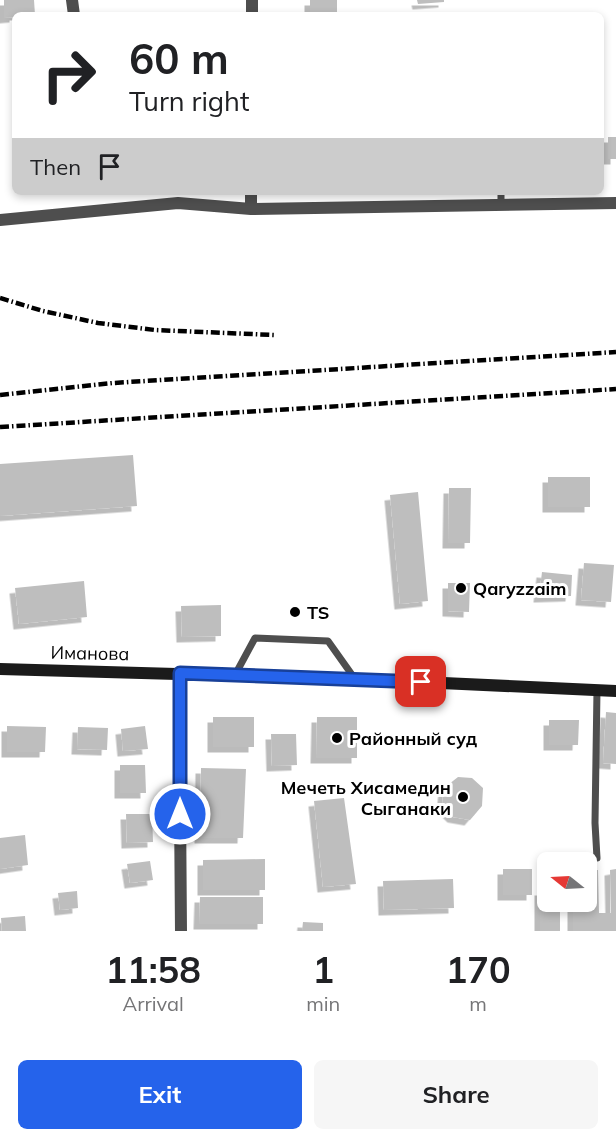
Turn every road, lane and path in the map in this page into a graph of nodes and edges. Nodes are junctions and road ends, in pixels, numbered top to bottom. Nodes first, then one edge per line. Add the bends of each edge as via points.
1 (251, 195) edge
2 (501, 195) edge
3 (616, 203) edge
4 (501, 206) junction
5 (251, 209) junction
6 (0, 220) edge
7 (0, 669) edge
8 (180, 673) junction
9 (235, 675) junction
10 (355, 679) junction
11 (597, 690) junction
12 (616, 691) edge
13 (597, 852) edge
14 (181, 931) edge

1 - 5 street
2 - 4 lane
3 - 4 street
4 - 5 street
5 - 6 street via 178,202
7 - 8 main road, Иманова
8 - 9 main road, Иманова
8 - 14 street
9 - 10 main road, Иманова
9 - 10 lane via 255,638 328,641
10 - 11 main road, Иманова
11 - 12 main road, Иманова
11 - 13 lane

